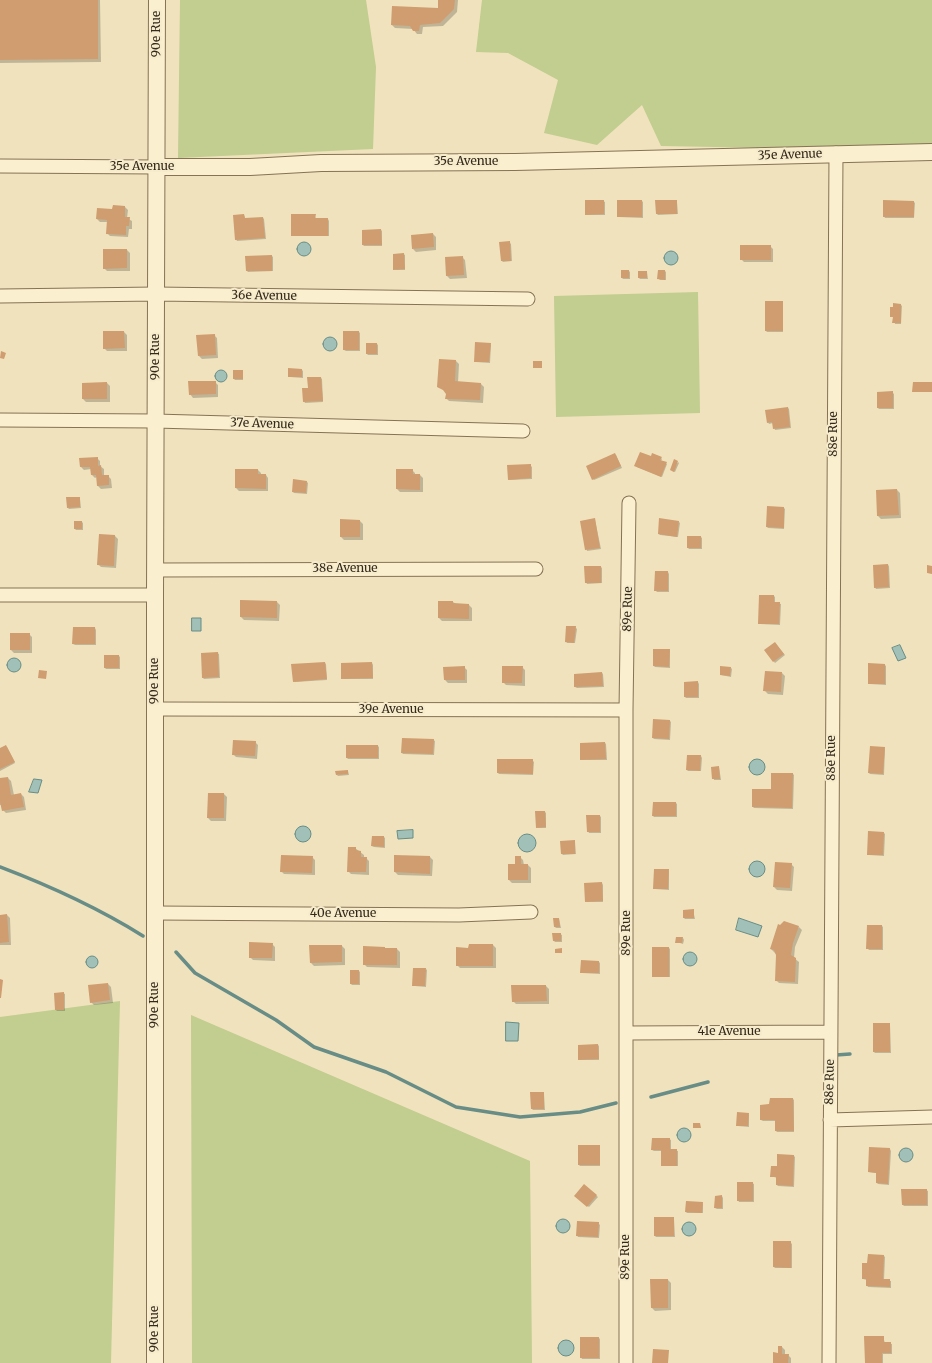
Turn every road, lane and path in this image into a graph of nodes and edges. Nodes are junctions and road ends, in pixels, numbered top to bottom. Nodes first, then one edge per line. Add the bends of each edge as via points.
1 (158, 0) edge
2 (932, 152) edge
3 (836, 153) junction
4 (0, 166) edge
5 (157, 168) junction
6 (156, 294) junction
7 (0, 296) edge
8 (528, 299) dead end
9 (0, 420) edge
10 (155, 420) junction
11 (523, 431) dead end
12 (629, 503) dead end
13 (536, 569) dead end
14 (155, 570) junction
15 (0, 595) edge
16 (155, 595) junction
17 (155, 709) junction
18 (626, 710) junction
19 (531, 912) dead end
20 (156, 913) junction
21 (831, 1032) junction
22 (627, 1033) junction
23 (932, 1117) edge
24 (830, 1120) junction
25 (155, 1363) edge
26 (626, 1363) edge
27 (829, 1363) edge

1 - 5 street, 90e Rue
2 - 3 street, 35e Avenue
3 - 5 street, 35e Avenue
3 - 21 street, 88e Rue
4 - 5 street, 35e Avenue
5 - 6 street, 90e Rue
6 - 7 street, 36e Avenue
6 - 8 street, 36e Avenue
6 - 10 street, 90e Rue
9 - 10 street, 37e Avenue
10 - 11 street, 37e Avenue
10 - 14 street, 90e Rue
12 - 18 street, 89e Rue
13 - 14 street, 38e Avenue
14 - 16 street, 90e Rue
15 - 16 street
16 - 17 street, 90e Rue
17 - 18 street, 39e Avenue
17 - 20 street, 90e Rue
18 - 22 street, 89e Rue
19 - 20 street, 40e Avenue via 459,915
20 - 25 street, 90e Rue
21 - 22 street, 41e Avenue
21 - 24 street, 88e Rue
22 - 26 street, 89e Rue
23 - 24 street
24 - 27 street, 88e Rue

